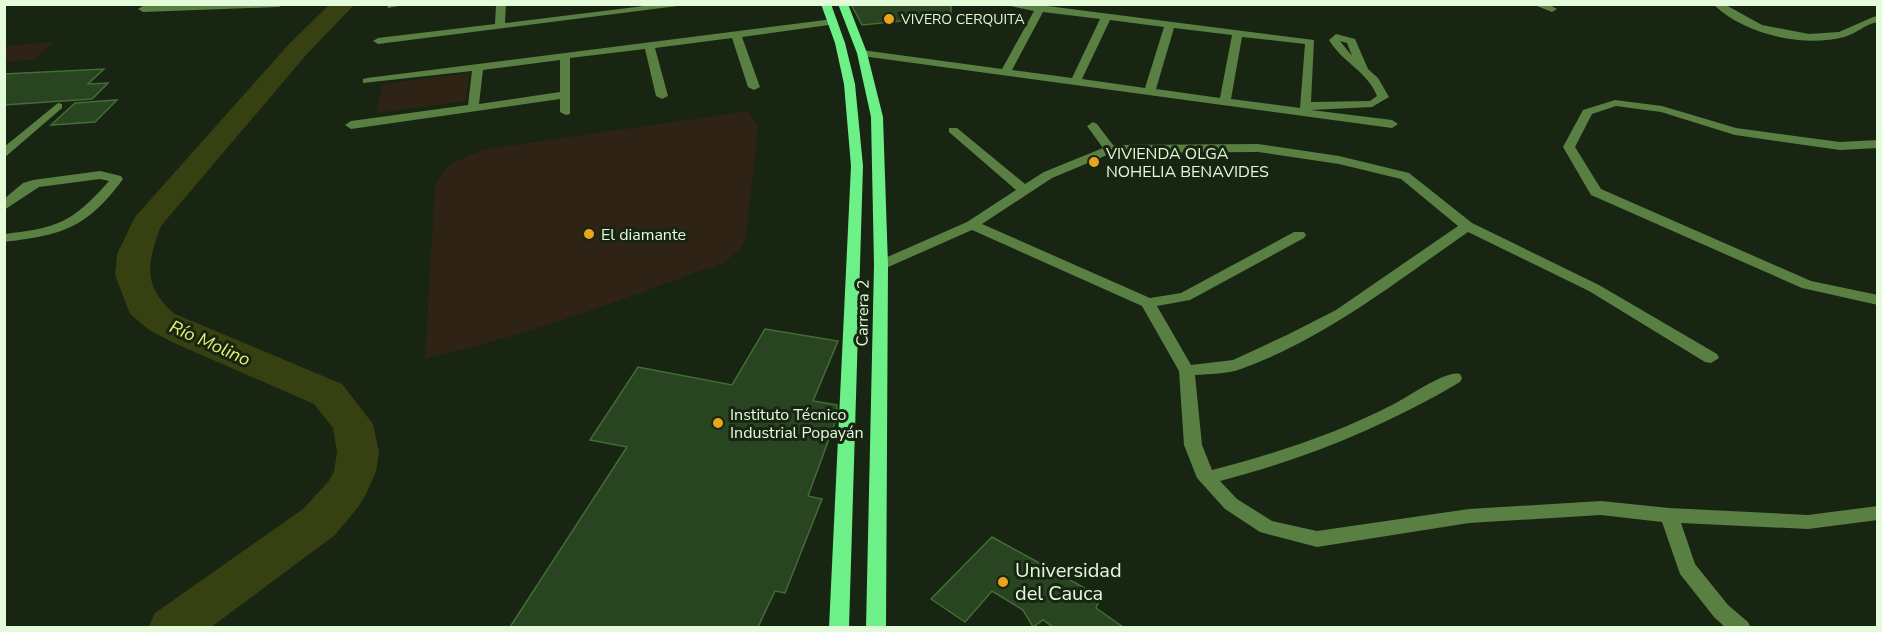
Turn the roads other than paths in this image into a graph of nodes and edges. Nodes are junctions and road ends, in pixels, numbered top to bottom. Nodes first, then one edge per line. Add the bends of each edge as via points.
1 (279, 4) edge
2 (404, 4) edge
3 (501, 4) edge
4 (591, 4) edge
5 (689, 4) edge
6 (826, 4) edge
7 (843, 4) edge
8 (1005, 4) edge
9 (1536, 4) edge
10 (1717, 4) edge
11 (162, 6) edge
12 (391, 6) dead end
13 (655, 7) edge
14 (143, 9) dead end
15 (1040, 9) junction
16 (1552, 9) dead end
17 (592, 16) junction
18 (1106, 17) junction
19 (1878, 18) edge
20 (833, 21) junction
21 (1170, 25) junction
22 (500, 27) junction
23 (1238, 33) junction
24 (736, 34) junction
25 (378, 41) dead end
26 (649, 45) junction
27 (862, 53) junction
28 (565, 56) junction
29 (478, 67) junction
30 (1006, 71) junction
31 (1364, 71) dead end
32 (367, 81) dead end
33 (1076, 81) junction
34 (754, 87) dead end
35 (1150, 91) junction
36 (565, 96) junction
37 (662, 96) dead end
38 (1224, 102) junction
39 (58, 106) dead end
40 (473, 108) junction
41 (1306, 109) junction
42 (566, 112) dead end
43 (1392, 124) dead end
44 (351, 125) dead end
45 (1093, 126) dead end
46 (953, 130) dead end
47 (1878, 144) edge
48 (1110, 149) junction
49 (4, 154) edge
50 (1025, 190) junction
51 (4, 206) edge
52 (972, 225) junction
53 (1467, 226) junction
54 (1299, 235) dead end
55 (4, 238) edge
56 (881, 265) junction
57 (1878, 300) edge
58 (1148, 303) junction
59 (1711, 358) dead end
60 (1187, 371) junction
61 (1454, 378) dead end
62 (1206, 478) junction
63 (1878, 513) edge
64 (1669, 514) junction
65 (839, 627) edge
66 (876, 627) edge
67 (1742, 627) edge

1 - 11 street
2 - 12 street
3 - 22 street
4 - 17 street
5 - 13 street
6 - 20 main road, Carrera 2
7 - 27 main road, Carrera 2
8 - 15 street
9 - 16 street
10 - 19 street via 1730,16 1807,37 1840,34
11 - 14 street
13 - 17 street
15 - 18 street
15 - 30 street
17 - 22 street
18 - 21 street
18 - 33 street
20 - 24 street
20 - 65 main road, Carrera 2 via 855,111 857,187
21 - 23 street
21 - 35 street
22 - 25 street
23 - 38 street
23 - 41 street via 1310,42
24 - 26 street
24 - 34 street
26 - 28 street
26 - 37 street
27 - 30 street
27 - 56 main road, Carrera 2 via 877,117
28 - 29 street
28 - 36 street
29 - 32 street
29 - 40 street
30 - 33 street
31 - 41 street via 1380,85 1381,100
33 - 35 street
35 - 38 street
36 - 40 street
36 - 42 street
38 - 41 street
39 - 49 street
40 - 44 street
41 - 43 street
45 - 48 street
46 - 50 street
47 - 57 street via 1840,146 1735,131 1662,109 1615,103 1587,112 1569,147 1596,192 1807,285
48 - 50 street via 1048,175
48 - 53 street via 1258,148 1339,160 1405,176
50 - 52 street
51 - 55 street via 37,183 100,175 117,178 86,215 63,229
52 - 56 street
52 - 58 street
53 - 59 street via 1594,288
53 - 60 street via 1341,313 1292,339 1236,365
54 - 58 street via 1185,297
56 - 66 main road, Carrera 2
58 - 60 street
60 - 62 street via 1193,445
61 - 62 street via 1408,406 1271,462
62 - 64 street via 1231,504 1267,527 1317,539 1469,516 1601,508
63 - 64 street via 1809,522
64 - 67 street via 1687,568 1721,611

